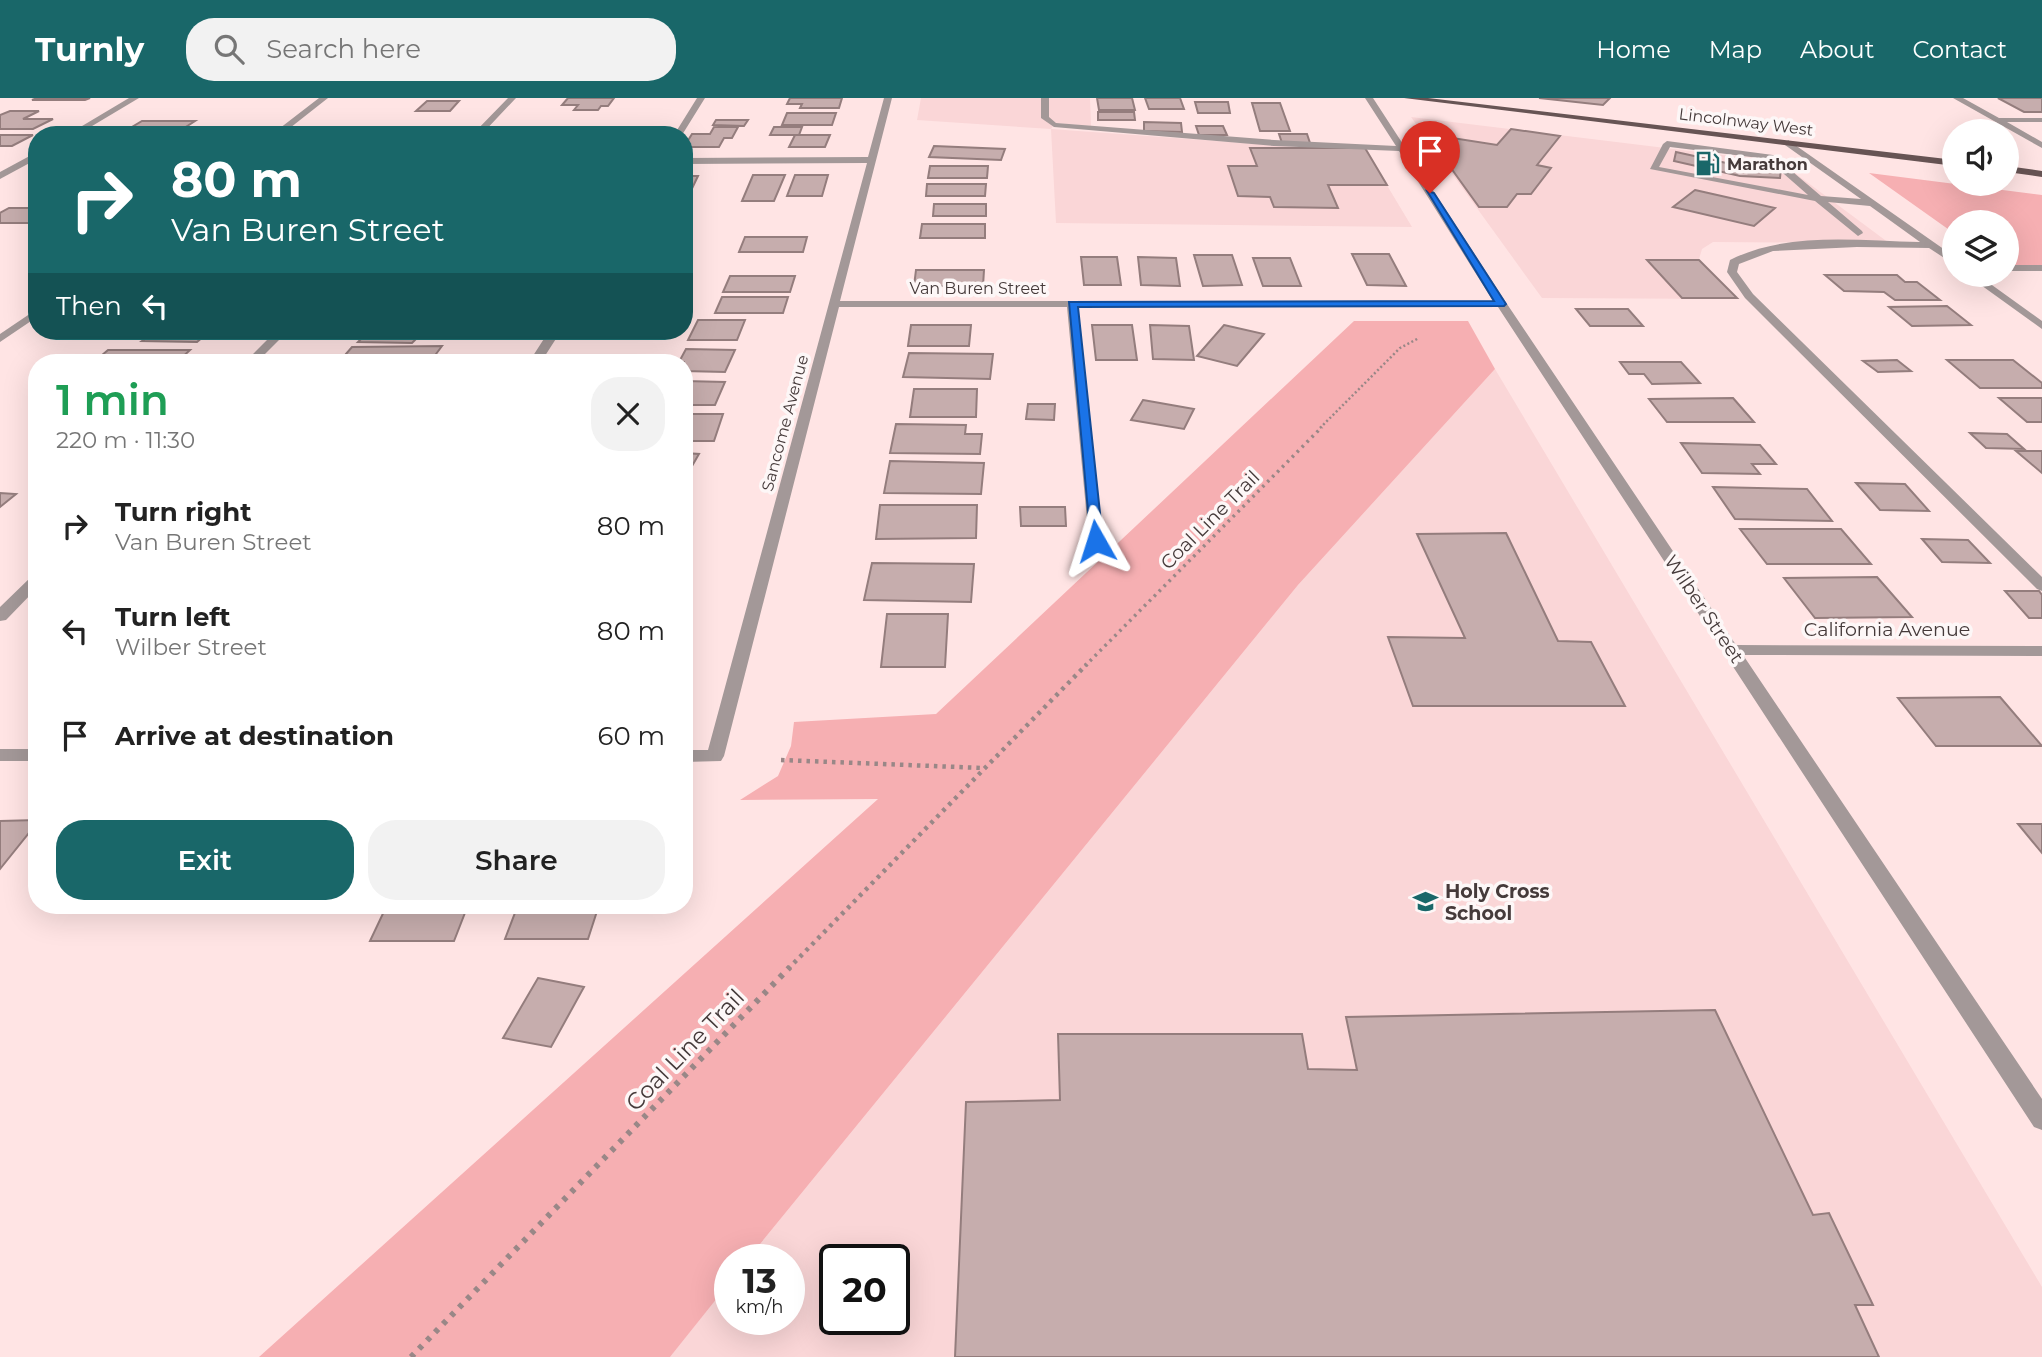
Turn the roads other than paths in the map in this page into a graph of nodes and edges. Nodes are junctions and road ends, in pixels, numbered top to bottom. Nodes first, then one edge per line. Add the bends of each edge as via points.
1 (135, 98) edge
2 (324, 98) edge
3 (512, 98) edge
4 (701, 98) edge
5 (888, 98) edge
6 (1045, 98) edge
7 (1369, 98) edge
8 (1408, 98) edge
9 (1956, 98) edge
10 (1995, 119) edge
11 (2019, 120) edge
12 (2042, 120) edge
13 (87, 126) edge
14 (287, 126) edge
15 (485, 126) edge
16 (684, 126) edge
17 (2019, 132) edge
18 (1716, 135) junction
19 (1788, 143) junction
20 (2042, 145) edge
21 (1401, 149) junction
22 (1720, 151) junction
23 (1743, 154) junction
24 (693, 160) edge
25 (871, 160) junction
26 (0, 161) edge
27 (28, 161) edge
28 (1942, 161) edge
29 (28, 163) edge
30 (1711, 170) junction
31 (2019, 171) edge
32 (2042, 174) edge
33 (0, 176) edge
34 (1743, 176) junction
35 (1820, 198) junction
36 (1872, 203) junction
37 (1858, 233) dead end
38 (1931, 245) junction
39 (1942, 253) edge
40 (2019, 268) edge
41 (2042, 268) edge
42 (1988, 287) edge
43 (834, 304) junction
44 (1072, 304) junction
45 (1501, 304) junction
46 (28, 319) edge
47 (2042, 326) edge
48 (0, 339) edge
49 (273, 340) edge
50 (259, 354) edge
51 (1096, 541) dead end
52 (2042, 586) edge
53 (28, 588) edge
54 (0, 616) edge
55 (1731, 650) junction
56 (2042, 651) edge
57 (0, 755) edge
58 (28, 755) edge
59 (693, 756) edge
60 (2042, 1119) edge

1 - 13 street
2 - 14 street
3 - 15 street
4 - 16 street
5 - 25 street, Sancome Avenue
6 - 21 street via 1045,118 1054,125
7 - 21 street, Wilber Street
8 - 18 main road, Lincolnway West
9 - 10 street
11 - 12 street
17 - 20 street
18 - 19 main road, Lincolnway West
18 - 22 street
19 - 28 main road, Lincolnway West
19 - 36 street
21 - 45 street, Wilber Street
22 - 23 street
22 - 30 street
22 - 30 street via 1667,144 1654,169
23 - 34 street
23 - 35 street via 1770,157
24 - 25 street
25 - 43 street, Sancome Avenue
26 - 27 street
29 - 33 street
30 - 34 street
31 - 32 main road
34 - 35 street
35 - 36 street
35 - 37 street
36 - 38 street
38 - 39 street
38 - 52 street via 1773,247 1743,255 1734,262 1732,272 1749,296
40 - 41 street
42 - 47 street
43 - 44 street, Van Buren Street
43 - 59 street, Sancome Avenue via 715,756
44 - 45 street, Van Buren Street
44 - 51 street
45 - 55 street, Wilber Street
46 - 48 street
49 - 50 street
53 - 54 street
55 - 56 street, California Avenue
55 - 60 street, Wilber Street
57 - 58 street

